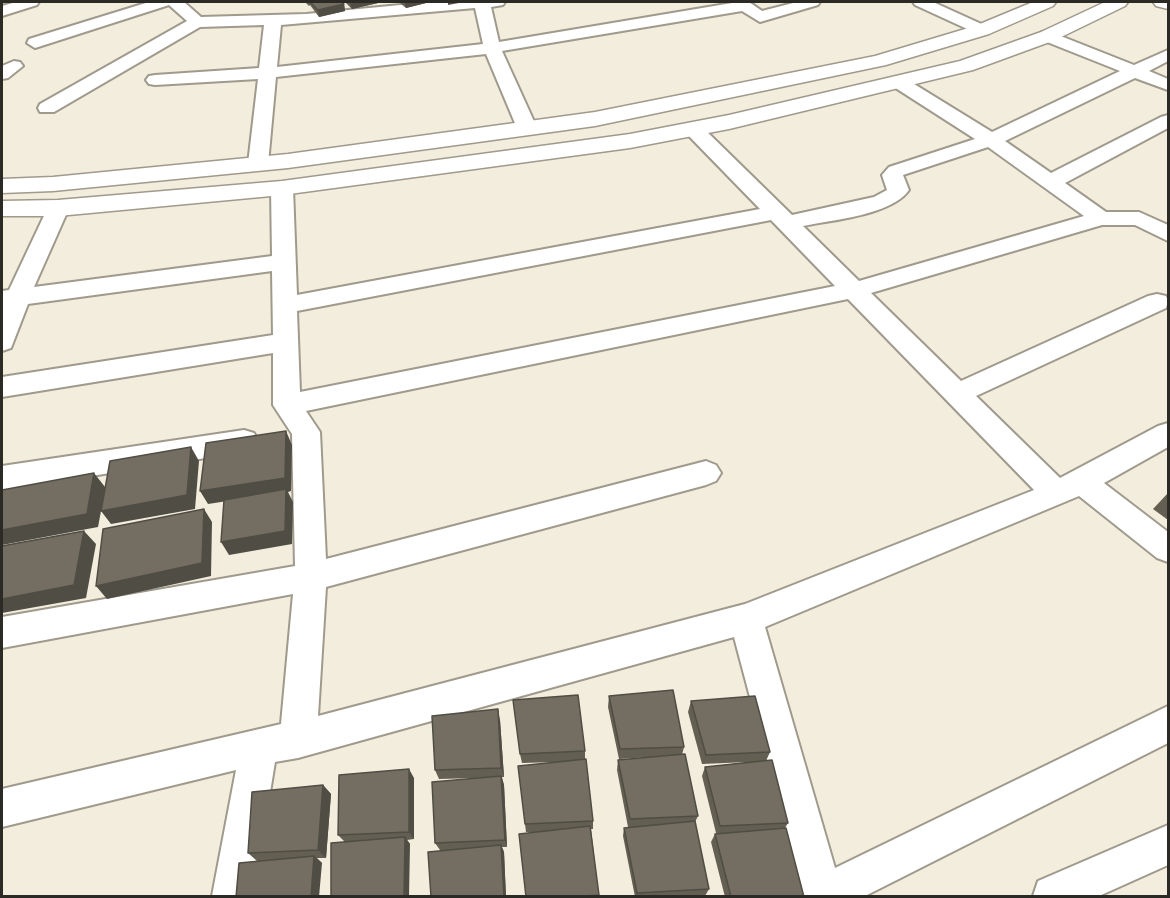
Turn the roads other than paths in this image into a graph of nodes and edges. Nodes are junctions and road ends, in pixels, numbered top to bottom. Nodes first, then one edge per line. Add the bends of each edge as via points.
1 (31, 2) edge
2 (163, 2) edge
3 (175, 2) edge
4 (288, 2) edge
5 (486, 2) edge
6 (812, 2) edge
7 (921, 2) edge
8 (1047, 2) edge
9 (1119, 2) edge
10 (1162, 2) edge
11 (742, 4) edge
12 (1168, 4) edge
13 (385, 5) edge
14 (2, 10) edge
15 (273, 19) junction
16 (306, 19) junction
17 (197, 22) junction
18 (982, 30) junction
19 (1048, 36) junction
20 (35, 43) dead end
21 (492, 48) junction
22 (1168, 55) edge
23 (1135, 71) junction
24 (267, 73) junction
25 (155, 80) dead end
26 (900, 83) junction
27 (1168, 85) edge
28 (47, 108) dead end
29 (1168, 121) edge
30 (527, 128) junction
31 (693, 129) junction
32 (991, 140) junction
33 (258, 164) junction
34 (1050, 182) junction
35 (2, 186) edge
36 (282, 189) junction
37 (58, 208) junction
38 (2, 209) edge
39 (783, 218) junction
40 (1101, 218) junction
41 (1168, 234) edge
42 (285, 262) junction
43 (854, 290) junction
44 (10, 298) edge
45 (1157, 302) dead end
46 (283, 306) junction
47 (2, 342) edge
48 (284, 342) junction
49 (2, 387) edge
50 (956, 394) junction
51 (286, 405) junction
52 (1168, 434) edge
53 (286, 435) junction
54 (706, 473) dead end
55 (2, 478) edge
56 (1069, 487) junction
57 (1168, 549) edge
58 (311, 577) junction
59 (746, 619) junction
60 (2, 633) edge
61 (1168, 724) edge
62 (298, 740) junction
63 (259, 746) junction
64 (2, 808) edge
65 (1168, 845) edge
66 (823, 896) edge
67 (233, 897) edge
68 (1053, 897) edge

1 - 14 street
2 - 20 street
3 - 17 street
4 - 16 street
5 - 13 street
5 - 21 street
6 - 11 street via 760,17
7 - 18 street
8 - 18 street
9 - 19 street
10 - 12 street
11 - 21 street
13 - 16 street
15 - 16 street
15 - 17 street
15 - 24 street
17 - 28 street
18 - 30 street via 865,65 595,119
19 - 23 street
19 - 26 street via 966,66
21 - 24 street
21 - 30 street
22 - 23 street
23 - 27 street
23 - 32 street
24 - 25 street
24 - 33 street
26 - 31 street
26 - 32 street
29 - 34 street
30 - 33 street
31 - 36 street
31 - 39 street
32 - 34 street
32 - 39 street via 896,171 892,175 898,190 881,202
33 - 35 street
34 - 40 street
36 - 37 street
36 - 42 street
37 - 38 street
37 - 44 street
39 - 43 street
39 - 46 street
40 - 41 street via 1139,219
40 - 43 street
42 - 44 street
42 - 46 street
43 - 50 street
43 - 51 street
44 - 47 street
45 - 50 street
46 - 48 street
48 - 49 street
48 - 51 street
50 - 56 street
51 - 53 street
52 - 56 street
53 - 55 street
53 - 58 street
54 - 58 street
56 - 57 street
56 - 59 street
58 - 60 street
58 - 62 street
59 - 62 street
59 - 66 street
61 - 66 street
62 - 63 street
63 - 64 street
63 - 67 street
65 - 68 street

